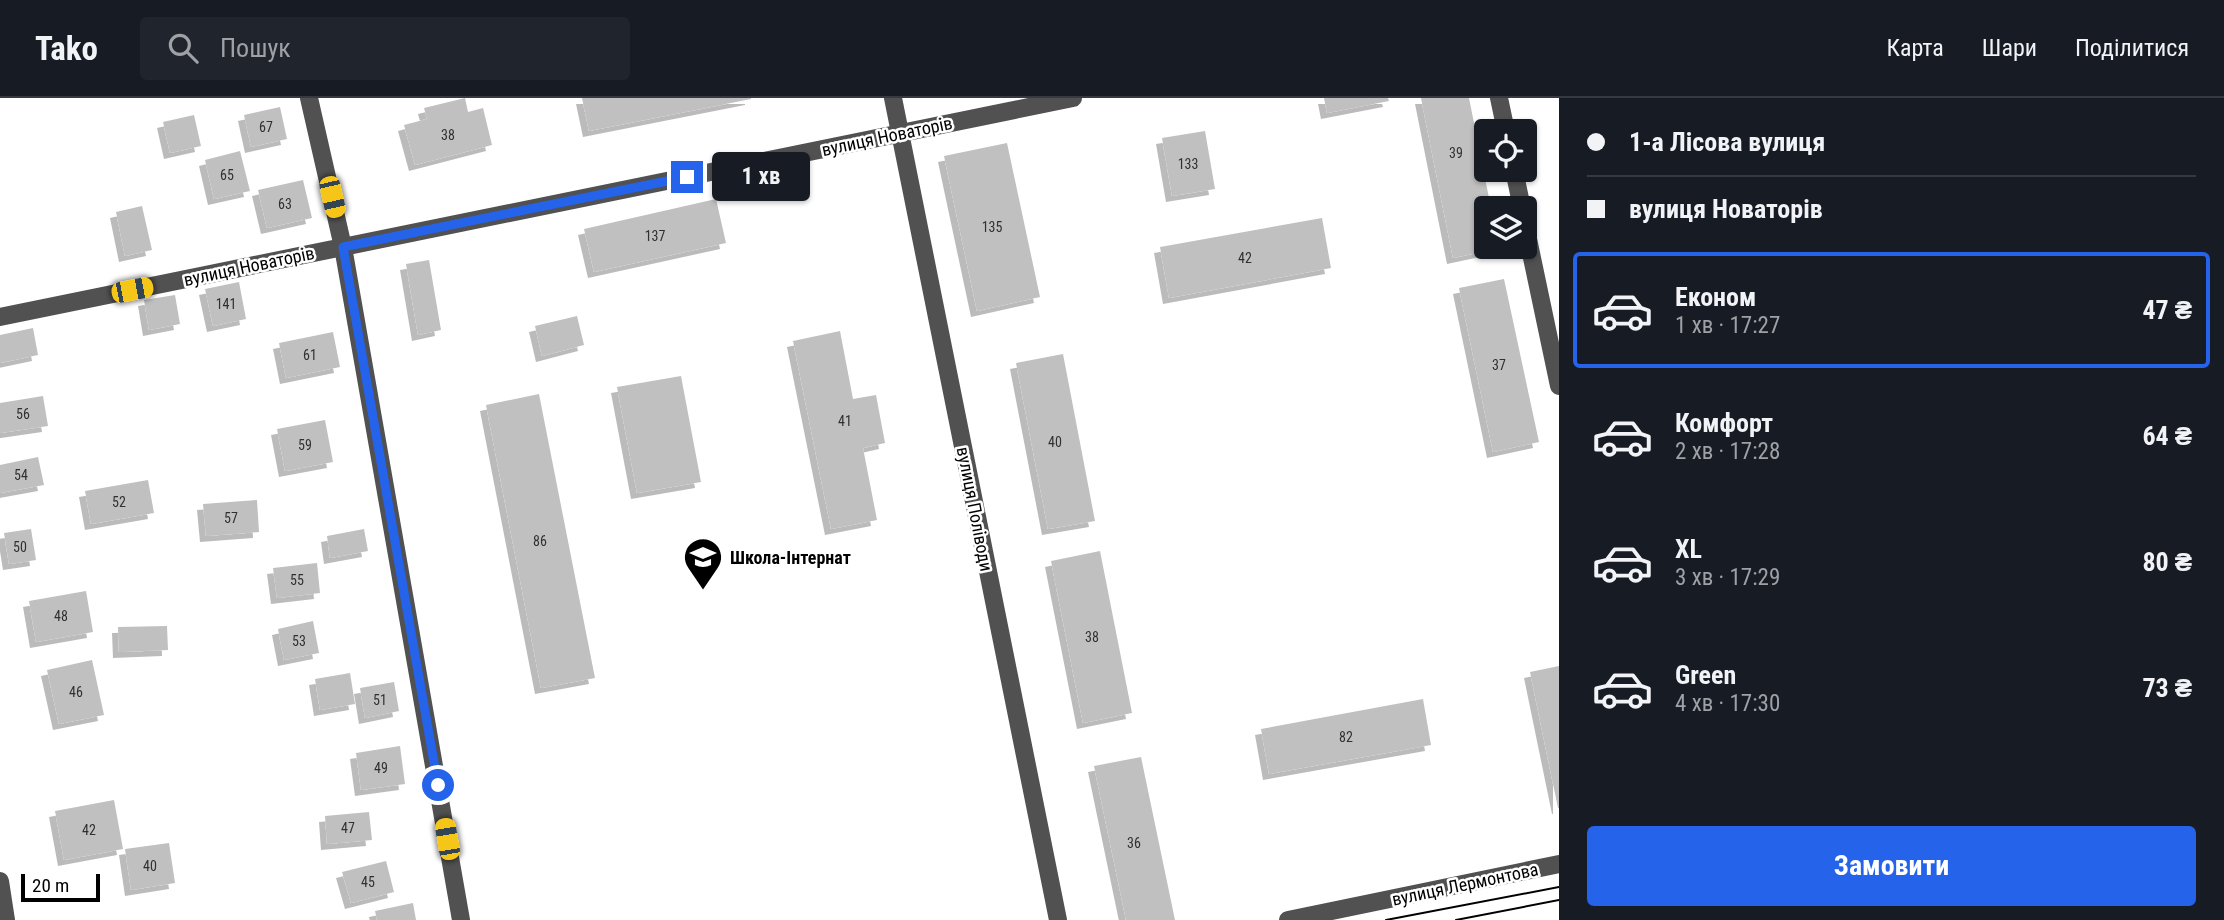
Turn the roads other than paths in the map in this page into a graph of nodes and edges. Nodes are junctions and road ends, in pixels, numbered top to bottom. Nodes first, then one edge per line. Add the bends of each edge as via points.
1 (309, 98) edge
2 (893, 98) edge
3 (1073, 98) edge
4 (1499, 98) edge
5 (1503, 119) edge
6 (899, 134) junction
7 (343, 247) junction
8 (1532, 259) edge
9 (0, 317) edge
10 (1559, 386) edge
11 (1559, 864) edge
12 (0, 881) edge
13 (6, 920) edge
14 (461, 920) edge
15 (1058, 920) edge
16 (1288, 920) edge

1 - 7 street
2 - 6 street, вулиця Поліводи
3 - 6 street, вулиця Новаторів
4 - 5 street
6 - 7 street, вулиця Новаторів
6 - 15 street, вулиця Поліводи
7 - 9 street, вулиця Новаторів
7 - 14 street
8 - 10 street
11 - 16 street, вулиця Лермонтова
12 - 13 street

